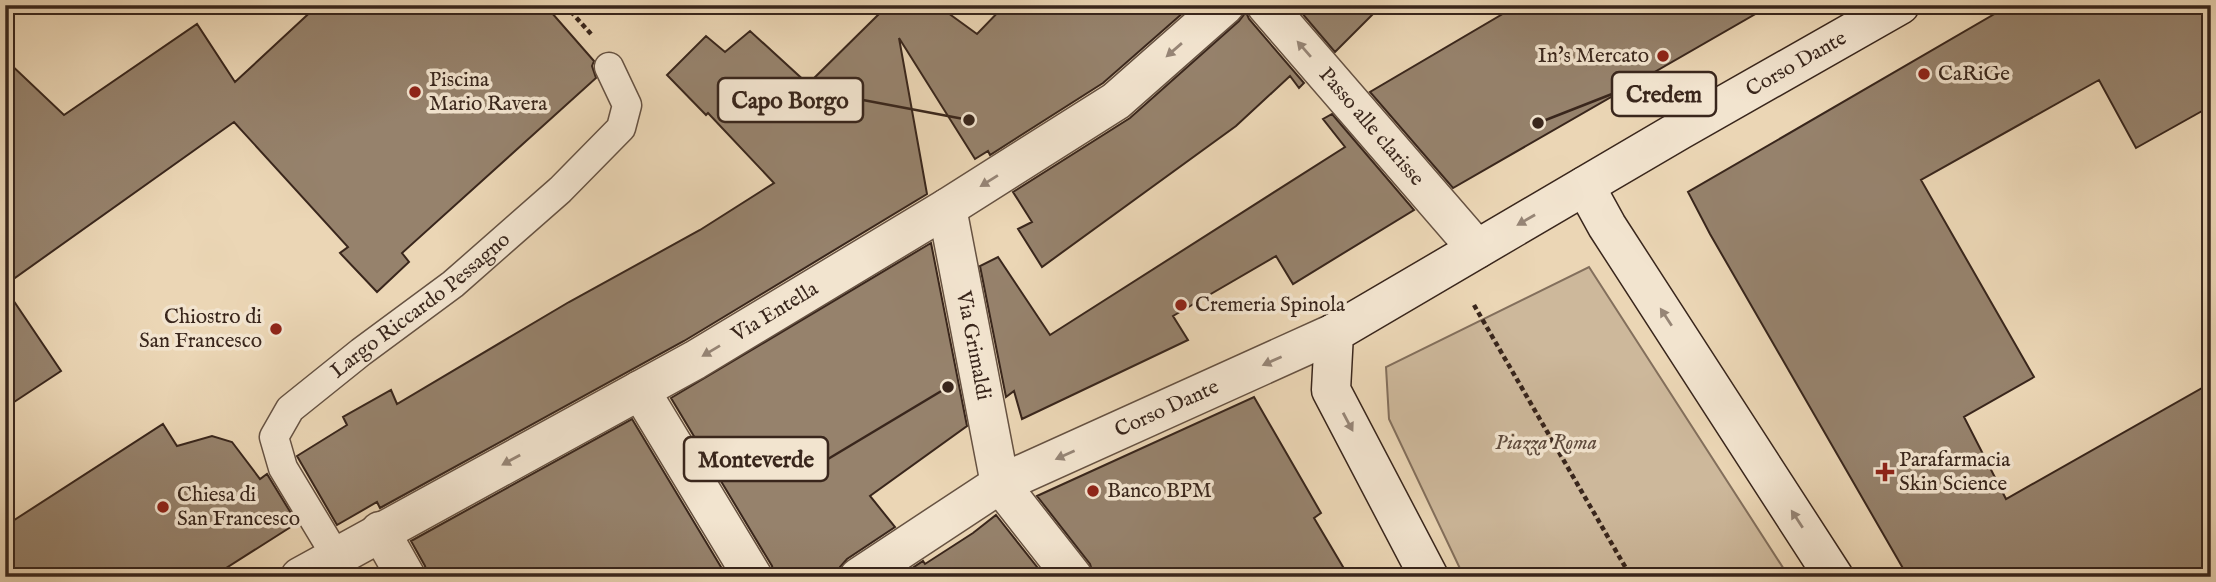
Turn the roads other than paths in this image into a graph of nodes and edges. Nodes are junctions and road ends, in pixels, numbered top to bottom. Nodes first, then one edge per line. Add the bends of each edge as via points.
1 (1225, 5) edge
2 (1266, 5) edge
3 (1900, 5) edge
4 (609, 67) dead end
5 (1585, 186) junction
6 (947, 208) junction
7 (1477, 249) junction
8 (1334, 333) junction
9 (640, 390) junction
10 (1000, 484) junction
11 (380, 531) junction
12 (336, 556) junction
13 (300, 577) edge
14 (406, 577) edge
15 (753, 577) edge
16 (859, 577) edge
17 (1073, 577) edge
18 (1429, 577) edge
19 (1834, 577) edge

1 -> 6 street, Via Entella via 1116,101
7 -> 2 street, Passo alle clarisse
3 - 5 street, Corso Dante
4 - 12 lane, Largo Riccardo Pessagno via 627,105 621,128 453,284 290,409 274,437 283,468
5 -> 7 street
19 -> 5 street
6 -> 9 street, Via Entella
6 - 10 street, Via Grimaldi
7 - 8 street
8 -> 10 street, Corso Dante
8 -> 18 street via 1331,390
9 -> 11 street, Via Entella
9 - 15 street
10 - 16 street, Corso Dante
10 - 17 street
11 - 12 street, Via Entella
11 - 14 street
12 - 13 street, Via Entella

